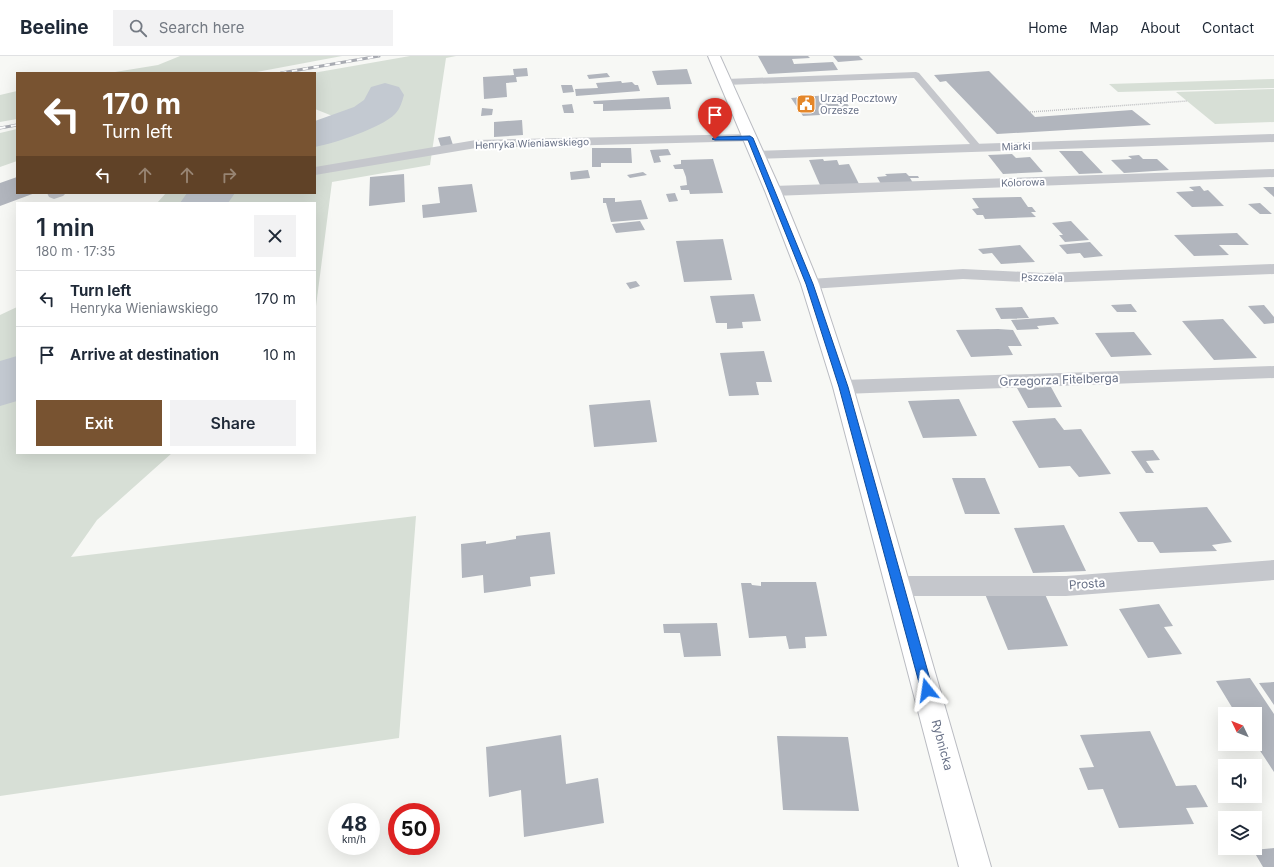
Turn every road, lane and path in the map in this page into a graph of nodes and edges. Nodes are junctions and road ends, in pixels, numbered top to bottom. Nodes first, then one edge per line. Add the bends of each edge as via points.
1 (714, 56) edge
2 (726, 82) junction
3 (1187, 101) dead end
4 (1030, 112) dead end
5 (1274, 138) edge
6 (754, 146) junction
7 (978, 148) junction
8 (316, 171) edge
9 (1274, 173) edge
10 (773, 191) junction
11 (1274, 269) edge
12 (810, 284) junction
13 (1274, 372) edge
14 (843, 387) junction
15 (1274, 570) edge
16 (899, 586) junction
17 (975, 867) edge

1 - 2 main road, Rybnicka
2 - 6 main road, Rybnicka
2 - 7 lane via 916,75
3 - 4 path
5 - 7 street, Miarki
6 - 7 street, Miarki
6 - 8 street, Henryka Wieniawskiego via 476,144
6 - 10 main road, Rybnicka
9 - 10 street, Kolorowa
10 - 12 main road, Rybnicka
11 - 12 street, Pszczela via 1044,278 963,274
12 - 14 main road, Rybnicka
13 - 14 street, Grzegorza Fitelberga
14 - 16 main road, Rybnicka
15 - 16 street, Prosta via 1066,586
16 - 17 main road, Rybnicka

